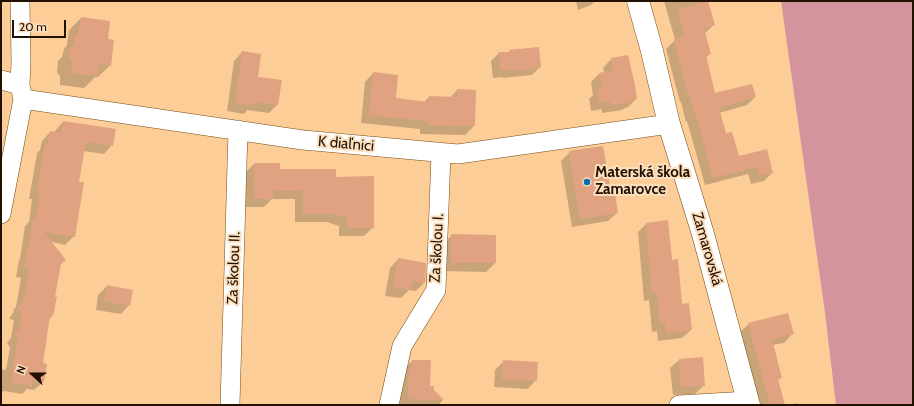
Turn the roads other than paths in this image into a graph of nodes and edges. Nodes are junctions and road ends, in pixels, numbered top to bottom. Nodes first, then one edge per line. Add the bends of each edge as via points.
1 (20, 1) edge
2 (638, 1) edge
3 (1, 80) edge
4 (22, 92) junction
5 (670, 124) junction
6 (238, 130) junction
7 (441, 153) junction
8 (1, 214) edge
9 (748, 403) edge
10 (230, 405) edge
11 (389, 405) edge
12 (679, 405) edge

1 - 4 street
2 - 5 main road, Zamarovská
3 - 4 street, K diaľnici
4 - 6 street, K diaľnici
4 - 8 street
5 - 7 street, K diaľnici via 458,154
5 - 9 main road, Zamarovská via 703,234
6 - 7 street, K diaľnici via 303,140
6 - 10 street, Za školou II.
7 - 11 street, Za školou I. via 436,290 402,346
9 - 12 street

